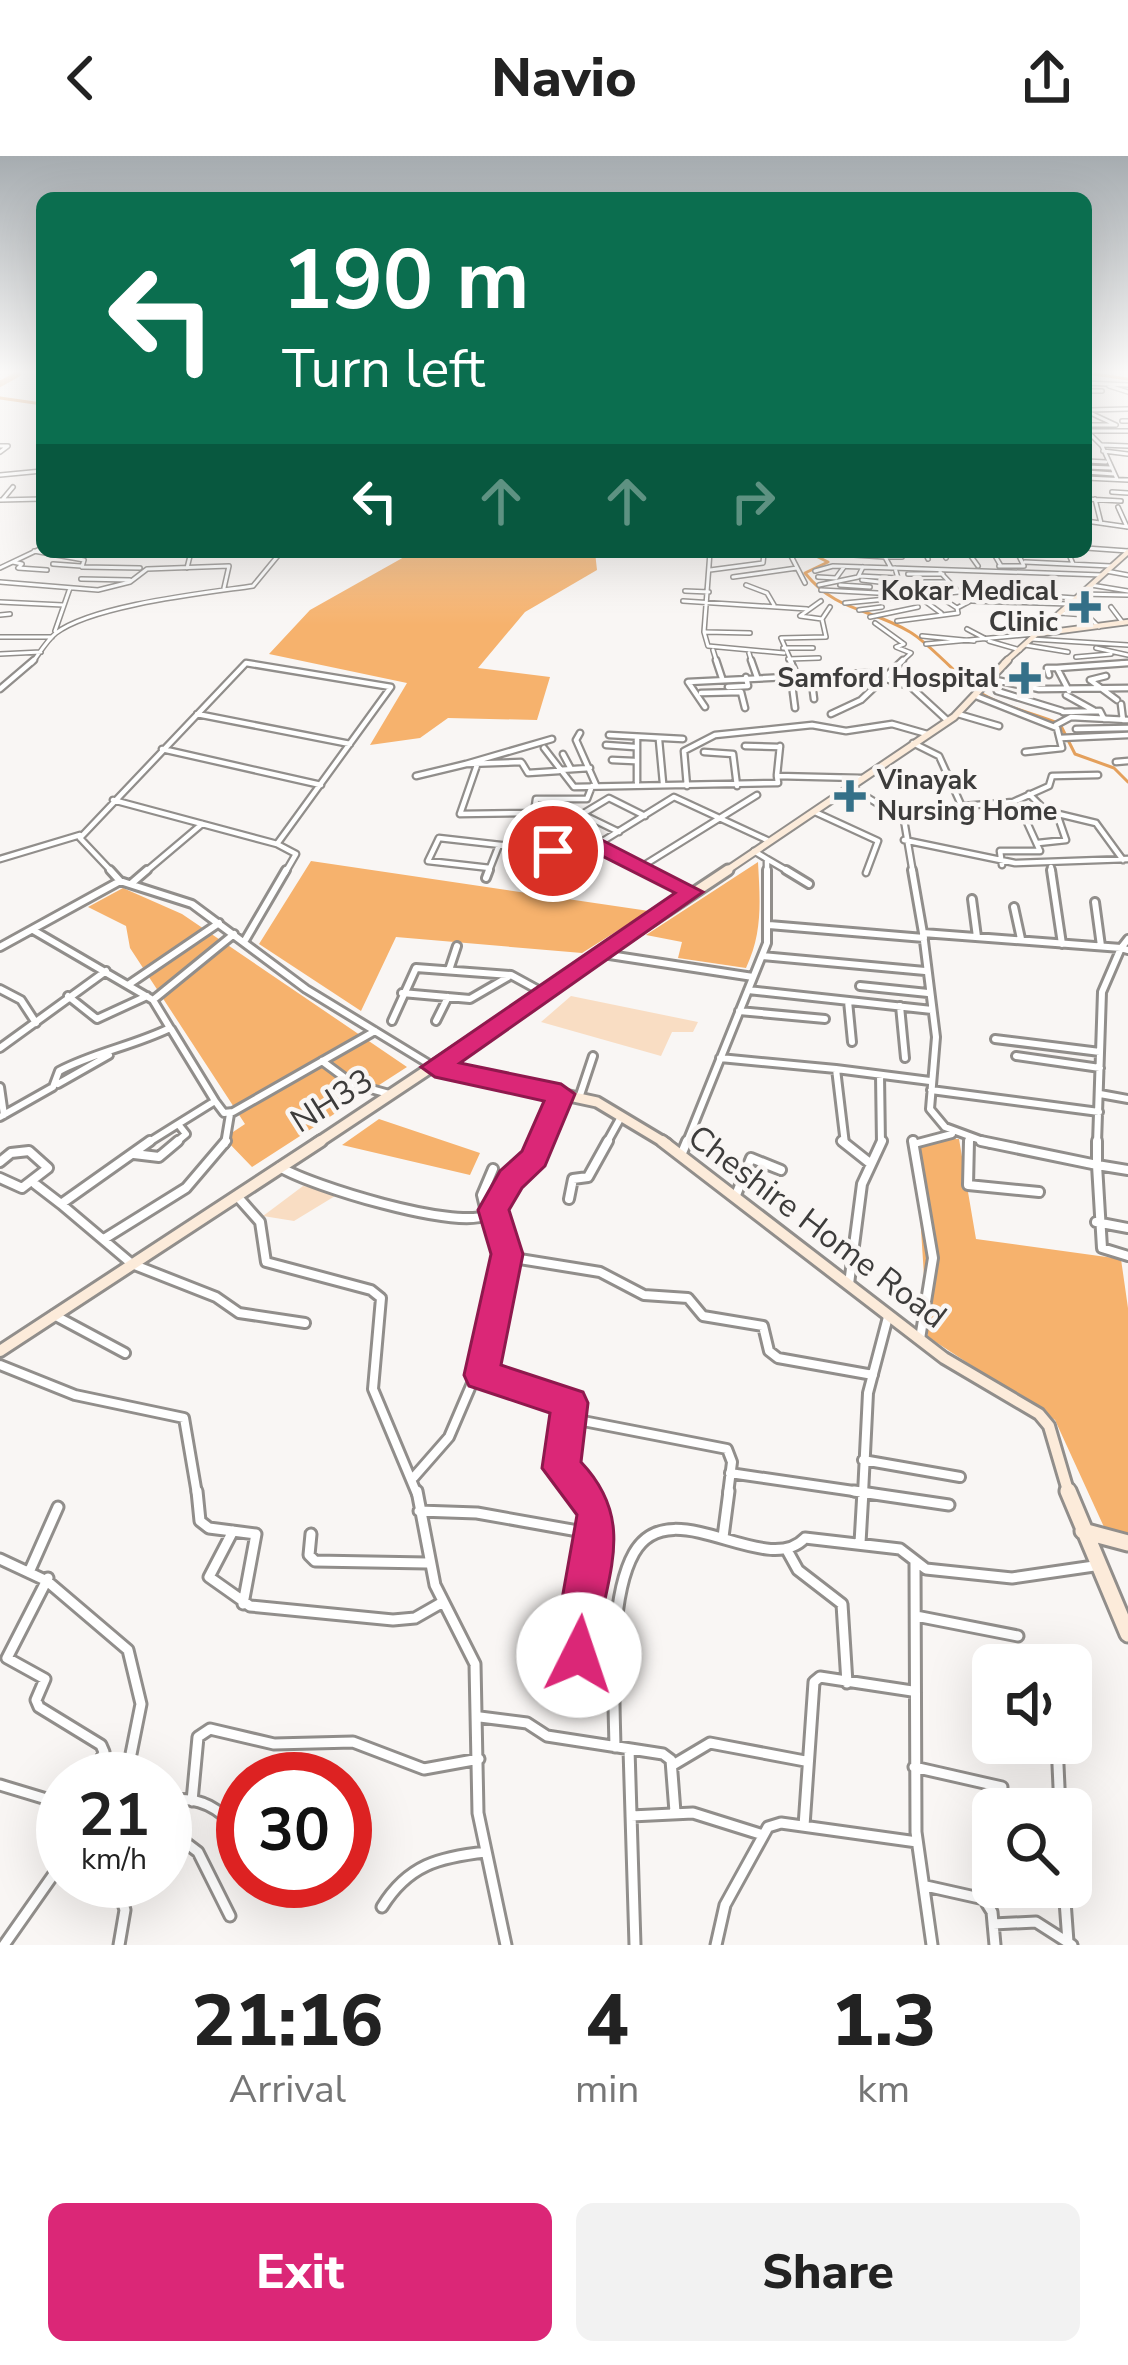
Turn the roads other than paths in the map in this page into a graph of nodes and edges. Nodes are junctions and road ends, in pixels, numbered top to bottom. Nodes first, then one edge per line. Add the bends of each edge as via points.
1 (1106, 457) edge
2 (1092, 470) edge
3 (1092, 470) edge
4 (1111, 470) junction
5 (36, 472) edge
6 (2, 476) edge
7 (1128, 480) edge
8 (1092, 481) edge
9 (1094, 486) dead end
10 (13, 487) dead end
11 (1112, 492) dead end
12 (1128, 493) edge
13 (2, 498) edge
14 (36, 499) edge
15 (1092, 500) edge
16 (1095, 500) junction
17 (1092, 523) edge
18 (1101, 523) junction
19 (1092, 524) edge
20 (1128, 529) edge
21 (1092, 550) edge
22 (34, 551) edge
23 (1127, 553) edge
24 (72, 558) edge
25 (141, 558) edge
26 (190, 558) edge
27 (276, 558) edge
28 (710, 558) edge
29 (733, 558) edge
30 (765, 558) edge
31 (791, 558) edge
32 (866, 558) edge
33 (886, 558) edge
34 (972, 558) edge
35 (996, 558) edge
36 (1020, 558) edge
37 (1070, 558) edge
38 (11, 562) junction
39 (1022, 562) junction
40 (53, 564) dead end
41 (1073, 564) junction
42 (81, 566) junction
43 (977, 566) junction
44 (1001, 566) junction
45 (844, 567) junction
46 (863, 567) junction
47 (0, 568) edge
48 (143, 568) junction
49 (187, 568) junction
50 (796, 568) junction
51 (872, 568) junction
52 (893, 568) junction
53 (47, 570) dead end
54 (710, 570) junction
55 (723, 570) junction
56 (941, 570) junction
57 (1106, 571) junction
58 (908, 574) dead end
59 (1128, 574) edge
60 (733, 577) dead end
61 (857, 577) junction
62 (134, 580) junction
63 (888, 581) junction
64 (0, 582) edge
65 (924, 582) dead end
66 (950, 582) junction
67 (806, 583) dead end
68 (837, 584) junction
69 (746, 585) dead end
70 (1090, 585) junction
71 (870, 587) dead end
72 (71, 588) junction
73 (224, 588) junction
74 (685, 591) dead end
75 (958, 591) junction
76 (969, 591) junction
77 (709, 592) junction
78 (1035, 593) junction
79 (1128, 593) edge
80 (917, 596) junction
81 (937, 596) junction
82 (903, 599) junction
83 (1075, 599) junction
84 (682, 601) dead end
85 (821, 601) dead end
86 (876, 601) junction
87 (972, 601) junction
88 (708, 602) junction
89 (1039, 602) junction
90 (0, 603) edge
91 (845, 603) dead end
92 (738, 604) junction
93 (63, 605) junction
94 (774, 605) junction
95 (830, 607) dead end
96 (882, 607) junction
97 (918, 607) junction
98 (1111, 607) dead end
99 (957, 608) junction
100 (807, 609) junction
101 (859, 610) dead end
102 (889, 613) junction
103 (1060, 613) junction
104 (10, 614) dead end
105 (0, 615) edge
106 (739, 615) dead end
107 (944, 615) junction
108 (930, 616) junction
109 (870, 617) dead end
110 (822, 619) junction
111 (897, 621) dead end
112 (1125, 622) edge
113 (875, 623) dead end
114 (1099, 626) junction
115 (967, 629) dead end
116 (704, 632) junction
117 (750, 633) dead end
118 (53, 636) junction
119 (801, 636) junction
120 (922, 636) dead end
121 (0, 637) edge
122 (988, 640) junction
123 (978, 642) junction
124 (1028, 642) junction
125 (926, 644) dead end
126 (1081, 645) junction
127 (1128, 645) edge
128 (804, 648) junction
129 (813, 648) dead end
130 (713, 650) junction
131 (41, 652) junction
132 (1068, 652) dead end
133 (1114, 652) junction
134 (749, 653) junction
135 (785, 653) junction
136 (0, 654) edge
137 (1128, 655) edge
138 (1076, 657) dead end
139 (819, 658) dead end
140 (1128, 663) edge
141 (1057, 668) junction
142 (811, 675) junction
143 (1049, 675) dead end
144 (794, 676) junction
145 (1106, 676) dead end
146 (746, 677) junction
147 (757, 677) junction
148 (884, 677) junction
149 (722, 678) junction
150 (728, 687) dead end
151 (984, 687) junction
152 (1099, 688) junction
153 (1128, 688) edge
154 (0, 689) edge
155 (1052, 690) junction
156 (1069, 691) junction
157 (700, 693) junction
158 (814, 699) dead end
159 (705, 707) dead end
160 (745, 707) dead end
161 (795, 708) dead end
162 (1093, 710) junction
163 (1062, 711) junction
164 (197, 714) junction
165 (831, 714) dead end
166 (953, 717) junction
167 (1071, 717) junction
168 (1085, 718) junction
169 (1104, 719) junction
170 (1057, 724) junction
171 (999, 726) dead end
172 (1127, 726) edge
173 (1090, 729) junction
174 (580, 733) dead end
175 (928, 734) junction
176 (609, 735) dead end
177 (1069, 735) junction
178 (1094, 736) junction
179 (552, 739) dead end
180 (637, 739) junction
181 (683, 739) dead end
182 (659, 740) junction
183 (914, 743) junction
184 (350, 744) junction
185 (606, 745) dead end
186 (745, 746) dead end
187 (634, 747) junction
188 (544, 748) dead end
189 (162, 749) junction
190 (704, 752) dead end
191 (1025, 752) dead end
192 (563, 754) dead end
193 (612, 760) dead end
194 (634, 761) junction
195 (1128, 761) edge
196 (1116, 762) dead end
197 (466, 764) junction
198 (477, 765) junction
199 (590, 768) junction
200 (572, 769) junction
201 (559, 771) junction
202 (1098, 775) dead end
203 (416, 776) dead end
204 (777, 776) junction
205 (861, 778) junction
206 (637, 782) junction
207 (663, 783) junction
208 (320, 785) junction
209 (687, 785) junction
210 (594, 786) junction
211 (737, 786) junction
212 (849, 786) junction
213 (1028, 794) junction
214 (757, 795) dead end
215 (583, 799) junction
216 (113, 800) junction
217 (963, 806) junction
218 (593, 808) junction
219 (812, 811) junction
220 (582, 814) junction
221 (898, 814) junction
222 (1057, 814) junction
223 (645, 816) junction
224 (718, 818) junction
225 (1025, 818) dead end
226 (202, 824) junction
227 (619, 832) junction
228 (80, 835) junction
229 (767, 840) junction
230 (904, 840) junction
231 (1036, 843) junction
232 (278, 844) junction
233 (500, 844) junction
234 (598, 845) junction
235 (523, 848) junction
236 (752, 850) junction
237 (0, 859) edge
238 (766, 859) junction
239 (1126, 860) edge
240 (1002, 865) junction
241 (641, 867) junction
242 (1051, 867) junction
243 (490, 868) junction
244 (866, 873) dead end
245 (486, 878) dead end
246 (120, 880) junction
247 (132, 883) junction
248 (809, 884) dead end
249 (691, 892) junction
250 (972, 898) dead end
251 (1095, 902) dead end
252 (1014, 908) dead end
253 (219, 923) junction
254 (769, 925) junction
255 (33, 929) junction
256 (234, 934) junction
257 (924, 935) junction
258 (977, 937) junction
259 (1128, 939) edge
260 (1021, 941) junction
261 (244, 942) junction
262 (1062, 944) junction
263 (457, 946) dead end
264 (1101, 946) junction
265 (0, 947) edge
266 (1125, 949) edge
267 (603, 954) junction
268 (762, 956) junction
269 (449, 970) junction
270 (106, 971) junction
271 (925, 971) junction
272 (511, 975) junction
273 (753, 977) junction
274 (128, 985) junction
275 (860, 986) dead end
276 (0, 990) edge
277 (748, 990) junction
278 (402, 993) junction
279 (928, 993) junction
280 (545, 994) junction
281 (68, 996) junction
282 (448, 997) junction
283 (150, 998) junction
284 (848, 1000) junction
285 (900, 1006) junction
286 (932, 1010) junction
287 (739, 1011) junction
288 (825, 1019) dead end
289 (392, 1021) dead end
290 (436, 1021) dead end
291 (36, 1023) junction
292 (170, 1028) junction
293 (375, 1031) junction
294 (995, 1039) dead end
295 (852, 1042) dead end
296 (0, 1048) edge
297 (1100, 1052) junction
298 (593, 1056) dead end
299 (1016, 1056) dead end
300 (720, 1058) junction
301 (905, 1058) dead end
302 (322, 1061) junction
303 (435, 1067) junction
304 (836, 1069) junction
305 (1100, 1069) junction
306 (880, 1075) junction
307 (931, 1086) junction
308 (0, 1087) edge
309 (561, 1094) junction
310 (1100, 1094) junction
311 (392, 1095) junction
312 (579, 1098) junction
313 (1128, 1099) edge
314 (215, 1101) junction
315 (1100, 1112) junction
316 (230, 1114) junction
317 (2, 1116) edge
318 (621, 1117) junction
319 (178, 1124) junction
320 (955, 1134) junction
321 (970, 1138) junction
322 (682, 1153) junction
323 (134, 1154) junction
324 (1, 1157) edge
325 (871, 1164) junction
326 (1101, 1165) junction
327 (280, 1167) junction
328 (494, 1168) dead end
329 (781, 1170) dead end
330 (1128, 1170) edge
331 (1, 1180) edge
332 (35, 1184) junction
333 (1039, 1192) dead end
334 (736, 1195) junction
335 (237, 1196) junction
336 (569, 1199) dead end
337 (61, 1204) junction
338 (490, 1213) junction
339 (1096, 1222) junction
340 (1128, 1228) edge
341 (103, 1240) junction
342 (1128, 1256) edge
343 (506, 1257) junction
344 (132, 1264) junction
345 (849, 1284) junction
346 (54, 1315) junction
347 (888, 1317) junction
348 (305, 1322) dead end
349 (920, 1340) junction
350 (0, 1351) edge
351 (125, 1353) dead end
352 (0, 1365) edge
353 (481, 1375) junction
354 (873, 1375) junction
355 (572, 1417) junction
356 (863, 1460) junction
357 (730, 1473) junction
358 (414, 1477) junction
359 (960, 1477) dead end
360 (861, 1492) junction
361 (949, 1504) dead end
362 (58, 1507) dead end
363 (419, 1510) junction
364 (233, 1531) junction
365 (1083, 1531) junction
366 (311, 1534) dead end
367 (596, 1534) junction
368 (722, 1539) junction
369 (860, 1543) junction
370 (1128, 1544) edge
371 (788, 1552) junction
372 (0, 1559) edge
373 (427, 1563) junction
374 (915, 1563) junction
375 (1098, 1566) junction
376 (30, 1570) junction
377 (48, 1579) junction
378 (442, 1602) junction
379 (243, 1604) junction
380 (914, 1616) junction
381 (1128, 1634) edge
382 (1018, 1636) dead end
383 (615, 1676) junction
384 (847, 1683) junction
385 (912, 1691) junction
386 (480, 1717) junction
387 (615, 1747) junction
388 (629, 1749) junction
389 (102, 1752) edge
390 (133, 1752) edge
391 (479, 1759) junction
392 (805, 1761) junction
393 (671, 1766) junction
394 (914, 1767) junction
395 (0, 1785) edge
396 (1001, 1787) dead end
397 (36, 1796) edge
398 (192, 1801) joint
399 (216, 1810) edge
400 (675, 1812) junction
401 (632, 1816) junction
402 (804, 1826) junction
403 (760, 1834) junction
404 (192, 1841) edge
405 (917, 1842) junction
406 (486, 1852) junction
407 (926, 1886) junction
408 (36, 1899) edge
409 (382, 1906) dead end
410 (124, 1908) edge
411 (1066, 1908) edge
412 (230, 1916) dead end
413 (993, 1924) junction
414 (1070, 1943) edge
415 (4, 1945) edge
416 (119, 1945) edge
417 (506, 1945) edge
418 (635, 1945) edge
419 (716, 1945) edge
420 (932, 1945) edge
421 (994, 1945) edge

1 - 4 street
2 - 4 street
3 - 4 street
4 - 7 street
5 - 6 street
8 - 9 street
10 - 13 street
11 - 12 street
13 - 14 street
15 - 16 street
16 - 18 street
16 - 20 street via 1120,504
17 - 18 street
18 - 20 street
19 - 20 street
21 - 23 street
22 - 38 street
23 - 57 main road, NH33
24 - 42 street
25 - 48 street
26 - 49 street
27 - 73 street via 257,584
28 - 54 street
29 - 55 street
30 - 55 street
31 - 50 street
32 - 51 street
33 - 52 street
34 - 43 street
35 - 44 street
36 - 39 street
37 - 41 street
38 - 47 street
38 - 53 street
39 - 41 street
39 - 44 street
40 - 42 street
41 - 57 street
42 - 48 street
43 - 44 street
43 - 56 street
45 - 45 street via 836,578 816,574
45 - 46 street
46 - 51 street
46 - 61 street
48 - 49 street
48 - 62 street
49 - 73 street via 230,566
50 - 60 street
50 - 67 street
51 - 52 street
52 - 56 street
52 - 63 street via 899,577
54 - 55 street
54 - 77 street
56 - 57 street
56 - 58 street
56 - 66 street
57 - 59 street
57 - 70 main road, NH33
61 - 63 street
61 - 68 street
62 - 72 street
62 - 72 street via 83,577
63 - 80 street
64 - 72 street
65 - 66 street
66 - 75 street
68 - 71 street
68 - 82 street via 820,588
69 - 94 street
70 - 79 street
70 - 83 main road, NH33
72 - 93 street
73 - 118 street via 118,610
74 - 77 street
75 - 76 street
75 - 81 street
76 - 78 street
76 - 87 street
77 - 88 street
78 - 83 street
78 - 89 street
79 - 83 street
80 - 81 street
80 - 82 street
80 - 107 street
81 - 99 street
82 - 86 street
82 - 97 street
83 - 89 street
83 - 103 main road, NH33
84 - 88 street
85 - 100 street
86 - 91 street
86 - 96 street
87 - 89 street
87 - 99 street
88 - 92 street
88 - 116 street
90 - 93 street
92 - 94 street
92 - 106 street
93 - 118 street
94 - 100 street
95 - 110 street
96 - 101 street
96 - 102 street
97 - 102 street
97 - 108 street
98 - 112 street
99 - 107 street
100 - 110 street via 800,616
102 - 109 street
103 - 114 street via 1088,614
103 - 124 main road, NH33
104 - 105 street
107 - 108 street
108 - 111 street
110 - 119 street via 826,637
112 - 114 main road
113 - 148 street via 911,653
114 - 124 main road
115 - 122 street
116 - 117 street
116 - 130 street
118 - 121 street
118 - 131 street
119 - 128 street
119 - 135 street via 781,637
120 - 123 street
122 - 123 street
122 - 124 street
122 - 124 street
123 - 125 street
124 - 126 street
124 - 132 street
124 - 151 main road, NH33
126 - 127 street
126 - 133 street
128 - 129 street
128 - 135 street
130 - 134 street
130 - 149 street
131 - 136 street
131 - 154 street
133 - 137 street
133 - 138 street
134 - 135 street
134 - 147 street
135 - 139 street
135 - 144 street
140 - 141 street
141 - 143 street via 1047,668
141 - 156 street
142 - 144 street
142 - 148 street
142 - 158 street
144 - 147 street
144 - 161 street
145 - 152 street via 1090,679
146 - 147 street
146 - 149 street
146 - 150 street via 748,686
148 - 165 street
148 - 166 street
149 - 157 street via 688,682
151 - 155 street
151 - 163 street
151 - 166 main road, NH33
151 - 170 street
152 - 153 street
152 - 156 street
152 - 172 street via 1119,702
155 - 156 street
155 - 162 street
157 - 159 street
157 - 160 street via 740,692
162 - 163 street
162 - 169 street
163 - 167 street
164 - 184 street
164 - 184 street via 252,662 391,687
164 - 189 street
166 - 171 street
166 - 175 main road, NH33
167 - 168 street
167 - 170 street
168 - 169 street
168 - 173 street
169 - 172 street
170 - 177 street
172 - 173 street
172 - 178 street
173 - 177 street
173 - 178 street
174 - 199 street
175 - 183 main road, NH33
175 - 209 street via 888,724 848,731 812,724 716,734 684,751
176 - 180 street
177 - 178 street
177 - 191 street via 1062,748
179 - 197 street
180 - 182 street
180 - 187 street
181 - 182 street
182 - 207 street
183 - 205 main road, NH33
183 - 217 street via 937,753
184 - 208 street
185 - 187 street
186 - 204 street via 780,745
187 - 194 street
188 - 201 street
189 - 208 street
189 - 216 street
190 - 211 street via 734,754
192 - 200 street
193 - 194 street
194 - 206 street
195 - 196 street
197 - 198 street
197 - 203 street
198 - 201 street via 520,760 528,773
198 - 215 street via 460,814 533,814 536,799
199 - 200 street
199 - 210 street
200 - 201 street
201 - 210 street via 574,787
202 - 213 street via 1051,777 1049,786
204 - 205 street
204 - 211 street via 778,783
205 - 212 main road, NH33
206 - 207 street
206 - 210 street
207 - 209 street
208 - 232 street
209 - 211 street
210 - 215 street
212 - 219 main road, NH33
212 - 221 street
213 - 217 street
213 - 222 street
214 - 224 street
215 - 218 street
216 - 226 street
216 - 228 street
217 - 221 street
218 - 220 street
218 - 223 street via 609,798
219 - 229 main road, NH33
219 - 244 street via 878,841
220 - 227 street
220 - 235 street
221 - 230 street
222 - 231 street via 1066,839
222 - 239 street via 1096,823
223 - 224 street via 674,797
223 - 227 street
224 - 229 street
224 - 241 street
225 - 231 street
226 - 232 street
226 - 247 street
227 - 234 street
228 - 237 street
228 - 246 street
229 - 236 main road, NH33
230 - 240 street
230 - 257 street
231 - 240 street via 1040,851 1000,851
232 - 261 street via 296,854
233 - 235 street
233 - 243 street
233 - 243 street via 439,838 428,861
234 - 235 street via 582,854
234 - 241 street
236 - 238 street
236 - 249 main road, NH33
238 - 248 street
238 - 254 street
239 - 242 street
240 - 242 street
241 - 249 street
242 - 262 street
243 - 245 street
246 - 247 street
246 - 255 street
247 - 253 street
249 - 267 main road, NH33
250 - 258 street
251 - 264 street
252 - 260 street
253 - 256 street
253 - 274 street
254 - 257 street
254 - 268 street
255 - 265 street
255 - 270 street
256 - 261 street
256 - 283 street
257 - 258 street
257 - 271 street
258 - 260 street
259 - 266 street
260 - 262 street
261 - 293 street
262 - 264 street
263 - 269 street
264 - 266 street
266 - 297 street via 1102,994
267 - 273 street
267 - 280 main road, NH33
268 - 271 street
268 - 273 street
269 - 272 street
269 - 278 street via 416,968
270 - 274 street
270 - 281 street
271 - 279 street
272 - 280 street
272 - 282 street via 474,998
273 - 277 street
274 - 283 street
275 - 279 street
276 - 291 street via 21,1000
277 - 284 street
277 - 287 street
278 - 282 street
278 - 289 street
279 - 286 street
280 - 303 main road, NH33
281 - 283 street via 94,1018
281 - 291 street
282 - 290 street
283 - 292 street
284 - 285 street
284 - 295 street
285 - 286 street
285 - 301 street
286 - 307 street
287 - 288 street
287 - 300 street
291 - 296 street
292 - 314 street
292 - 317 street
293 - 302 street
293 - 303 street
294 - 297 street
297 - 305 street
298 - 312 street
299 - 305 street
300 - 304 street
300 - 322 street
302 - 311 street via 353,1084
302 - 316 street
303 - 309 main road, Cheshire Home Road
303 - 311 main road, NH33
304 - 306 street
304 - 325 street via 840,1137
305 - 310 street
306 - 307 street
306 - 325 street via 884,1137
307 - 315 street
307 - 320 street via 933,1117
308 - 317 street
309 - 312 main road, Cheshire Home Road
309 - 338 street via 534,1158
310 - 313 street
310 - 315 street
311 - 327 main road, NH33
312 - 318 main road, Cheshire Home Road
314 - 316 street
314 - 319 street
315 - 326 street
316 - 341 street via 231,1133 214,1164
318 - 322 main road, Cheshire Home Road
318 - 336 street via 588,1177 573,1179
319 - 323 street
319 - 323 street via 186,1136 171,1150 152,1159
320 - 321 street
320 - 349 street via 913,1140 933,1258
321 - 326 street
321 - 333 street via 968,1185
322 - 334 main road, Cheshire Home Road
323 - 337 street
324 - 332 street via 21,1150 40,1159 48,1168
325 - 345 street
326 - 330 street
326 - 339 street
327 - 335 main road, NH33
327 - 338 street via 295,1180 419,1212
328 - 338 street via 482,1196
329 - 334 street via 751,1158
331 - 332 street
332 - 337 street
334 - 345 main road, Cheshire Home Road
335 - 344 main road, NH33
335 - 358 street via 260,1222 266,1262 380,1294 373,1389
337 - 341 street
338 - 343 street
339 - 340 street
339 - 342 street via 1102,1249
341 - 344 street
343 - 353 street
343 - 354 street via 600,1272 634,1292 688,1298 703,1316 763,1326 778,1358
344 - 346 main road, NH33
344 - 348 street via 239,1313
345 - 347 main road, Cheshire Home Road
346 - 350 main road, NH33
346 - 351 street
347 - 349 main road, Cheshire Home Road
347 - 354 street
349 - 365 main road, Cheshire Home Road via 1045,1419
352 - 364 street via 75,1395 184,1418 200,1521
353 - 355 street via 567,1398
353 - 358 street via 443,1447
354 - 356 street
355 - 357 street via 727,1449
355 - 367 street via 561,1468 596,1508
356 - 359 street
356 - 360 street
357 - 360 street
357 - 368 street
358 - 363 street
360 - 361 street
360 - 369 street
362 - 376 street
363 - 367 street
363 - 373 street
364 - 379 street via 256,1534
364 - 379 street via 209,1577
365 - 370 main road
365 - 375 main road, Cheshire Home Road
366 - 373 street via 315,1561
367 - 383 street via 575,1644 579,1655
368 - 371 street
368 - 383 street via 665,1534 636,1547
369 - 371 street via 805,1538
369 - 374 street via 900,1549
371 - 384 street via 798,1570 842,1604
372 - 376 street
373 - 378 street
374 - 375 street via 1012,1578
374 - 380 street
375 - 381 main road, Cheshire Home Road
376 - 377 street
377 - 389 street via 7,1658 44,1678 39,1706
377 - 390 street via 113,1633 134,1666 142,1716
378 - 379 street via 393,1620
378 - 386 street via 472,1655
380 - 382 street
380 - 385 street
383 - 387 street
384 - 385 street
384 - 392 street via 814,1682
385 - 394 street
386 - 387 street
386 - 391 street
387 - 388 street
388 - 393 street via 663,1754
388 - 401 street
391 - 398 street via 424,1768 353,1742 274,1744 203,1730
391 - 406 street
392 - 393 street via 710,1743
392 - 402 street
393 - 400 street
394 - 396 street
394 - 405 street
395 - 397 street
398 - 399 street
400 - 401 street
400 - 403 street
401 - 418 street
402 - 403 street via 781,1823
402 - 405 street
403 - 419 street via 725,1905
404 - 412 street
405 - 407 street
406 - 409 street via 422,1861 394,1883
406 - 417 street
407 - 413 street via 984,1899
407 - 420 street
408 - 415 street
410 - 416 street
411 - 414 street
413 - 414 street via 1036,1922
413 - 421 street

